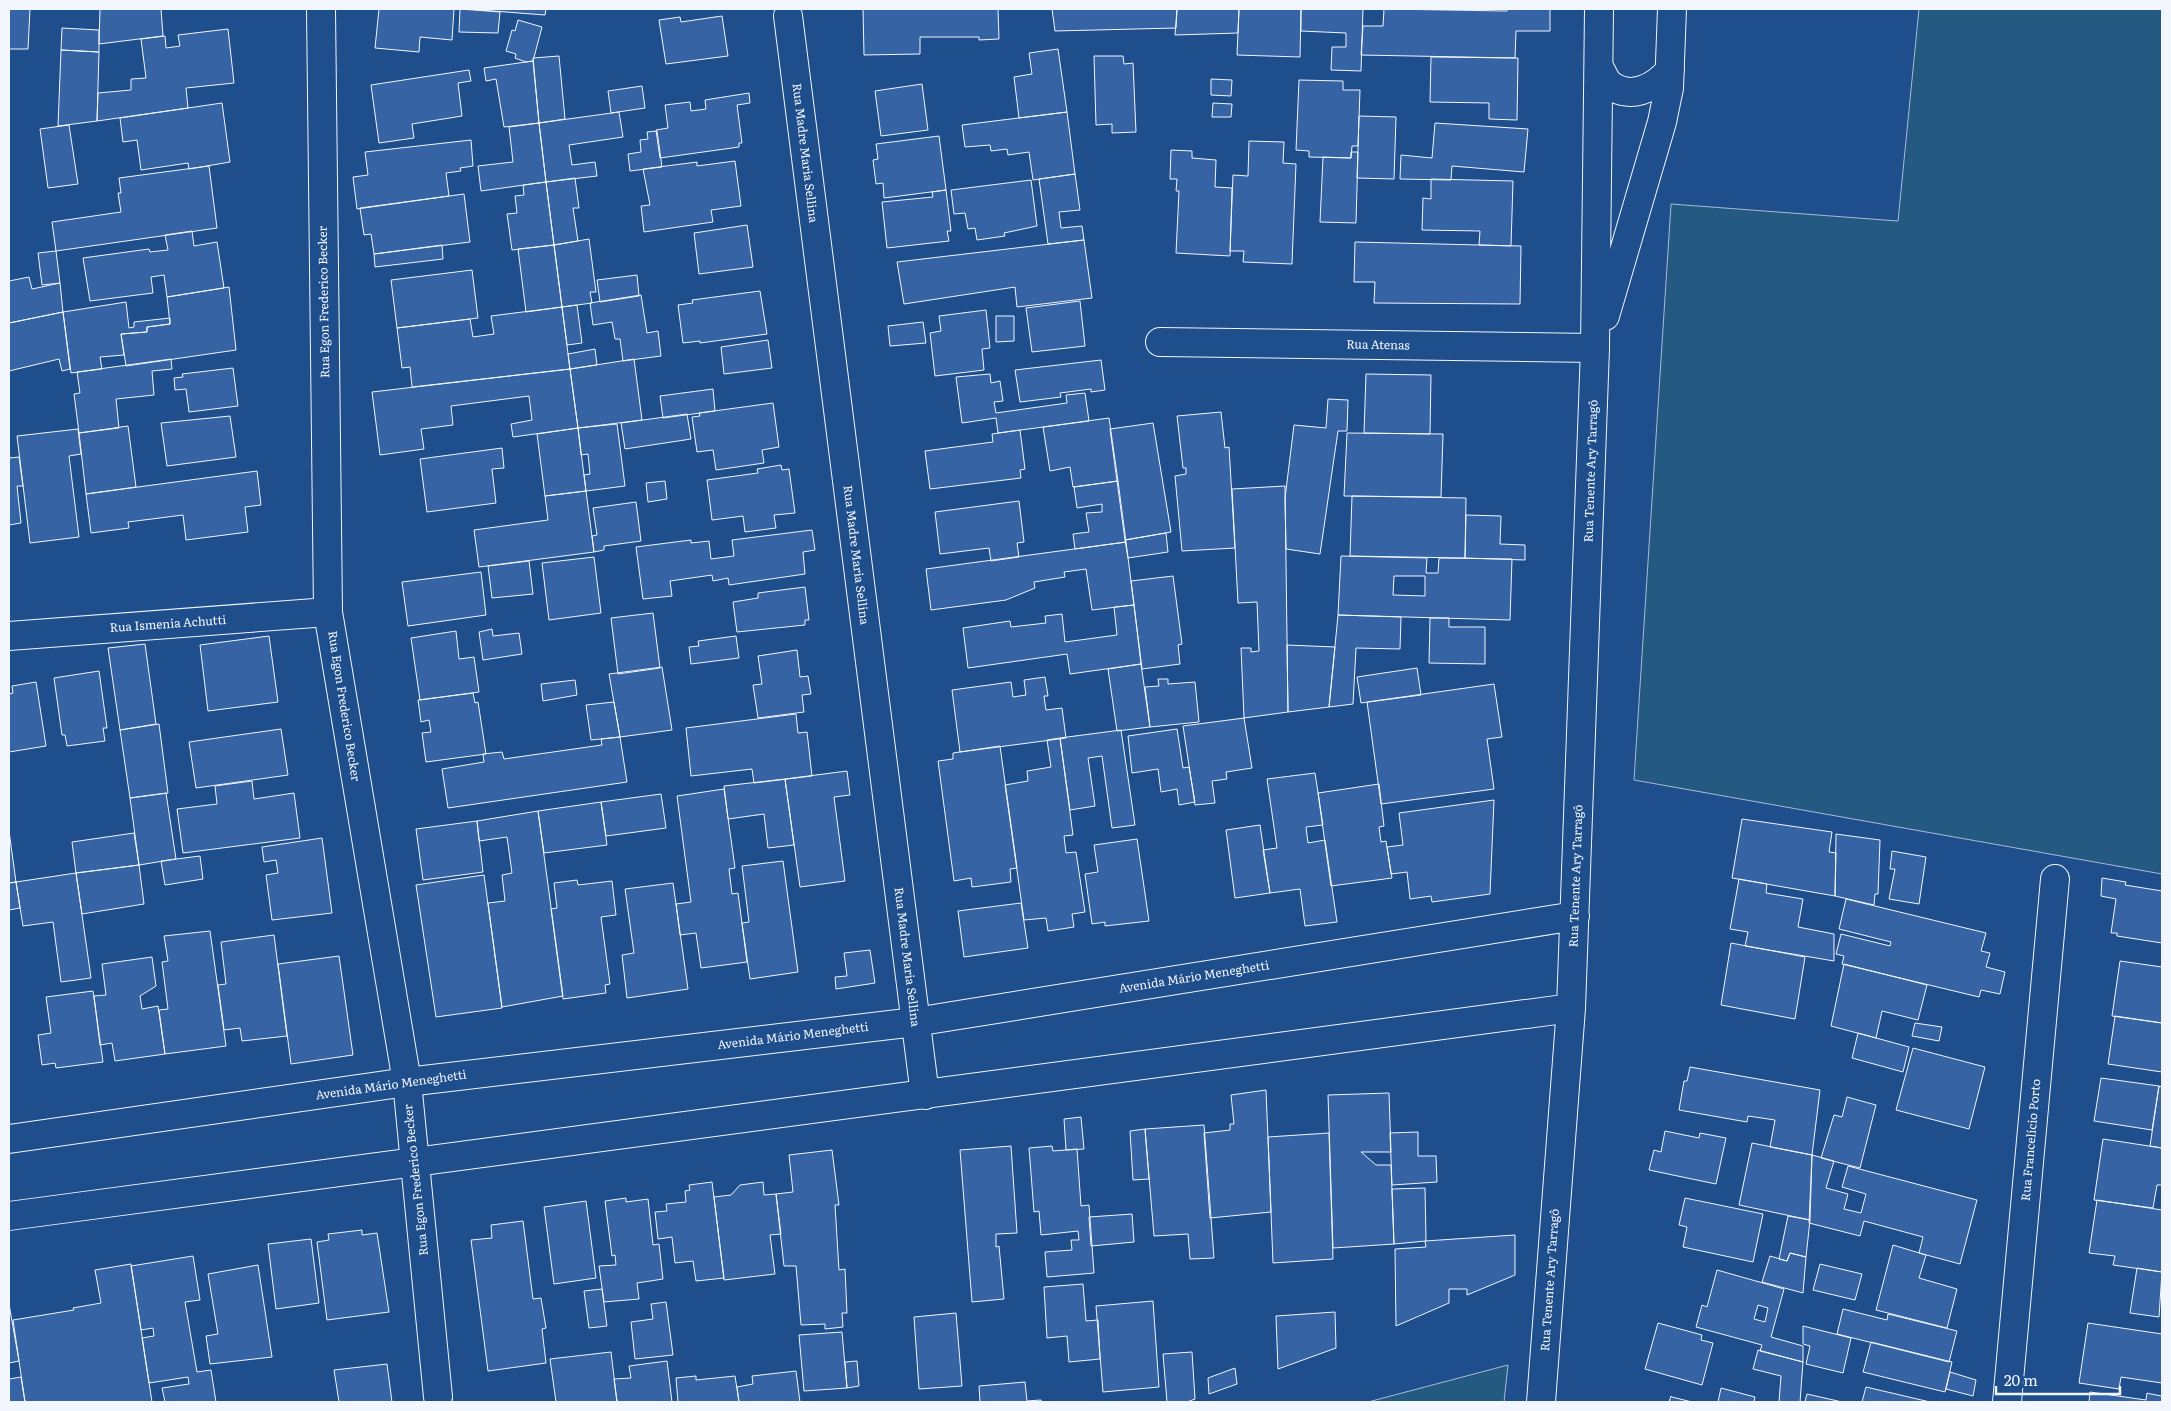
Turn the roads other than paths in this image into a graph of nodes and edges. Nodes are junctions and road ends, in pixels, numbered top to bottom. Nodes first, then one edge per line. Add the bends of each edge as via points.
1 (321, 9) edge
2 (1599, 9) edge
3 (1672, 9) edge
4 (788, 16) dead end
5 (1598, 67) junction
6 (1670, 70) junction
7 (1160, 342) dead end
8 (1595, 348) junction
9 (328, 612) junction
10 (9, 636) edge
11 (2055, 879) dead end
12 (1575, 916) junction
13 (1571, 1008) junction
14 (915, 1022) junction
15 (407, 1082) junction
16 (925, 1094) junction
17 (9, 1139) edge
18 (414, 1162) junction
19 (9, 1216) edge
20 (438, 1397) dead end
21 (1541, 1402) edge
22 (2007, 1402) edge

1 - 9 street, Rua Egon Frederico Becker
2 - 5 street, Rua Tenente Ary Tarragô
3 - 6 street, Rua Tenente Ary Tarragô
4 - 14 street, Rua Madre Maria Sellina
5 - 6 street via 1608,83 1623,91 1643,91 1659,83
5 - 8 street, Rua Tenente Ary Tarragô
6 - 8 street, Rua Tenente Ary Tarragô via 1662,122
7 - 8 street, Rua Atenas
8 - 12 street, Rua Tenente Ary Tarragô
9 - 10 street, Rua Ismenia Achutti
9 - 15 street, Rua Egon Frederico Becker
11 - 22 street, Rua Francelício Porto
12 - 13 street, Rua Tenente Ary Tarragô
12 - 14 street, Avenida Mário Meneghetti
13 - 16 street
13 - 21 street, Rua Tenente Ary Tarragô
14 - 15 street, Avenida Mário Meneghetti
14 - 16 street, Rua Madre Maria Sellina
15 - 17 street, Avenida Mário Meneghetti
15 - 18 street, Rua Egon Frederico Becker
16 - 18 street
18 - 19 street
18 - 20 street, Rua Egon Frederico Becker

